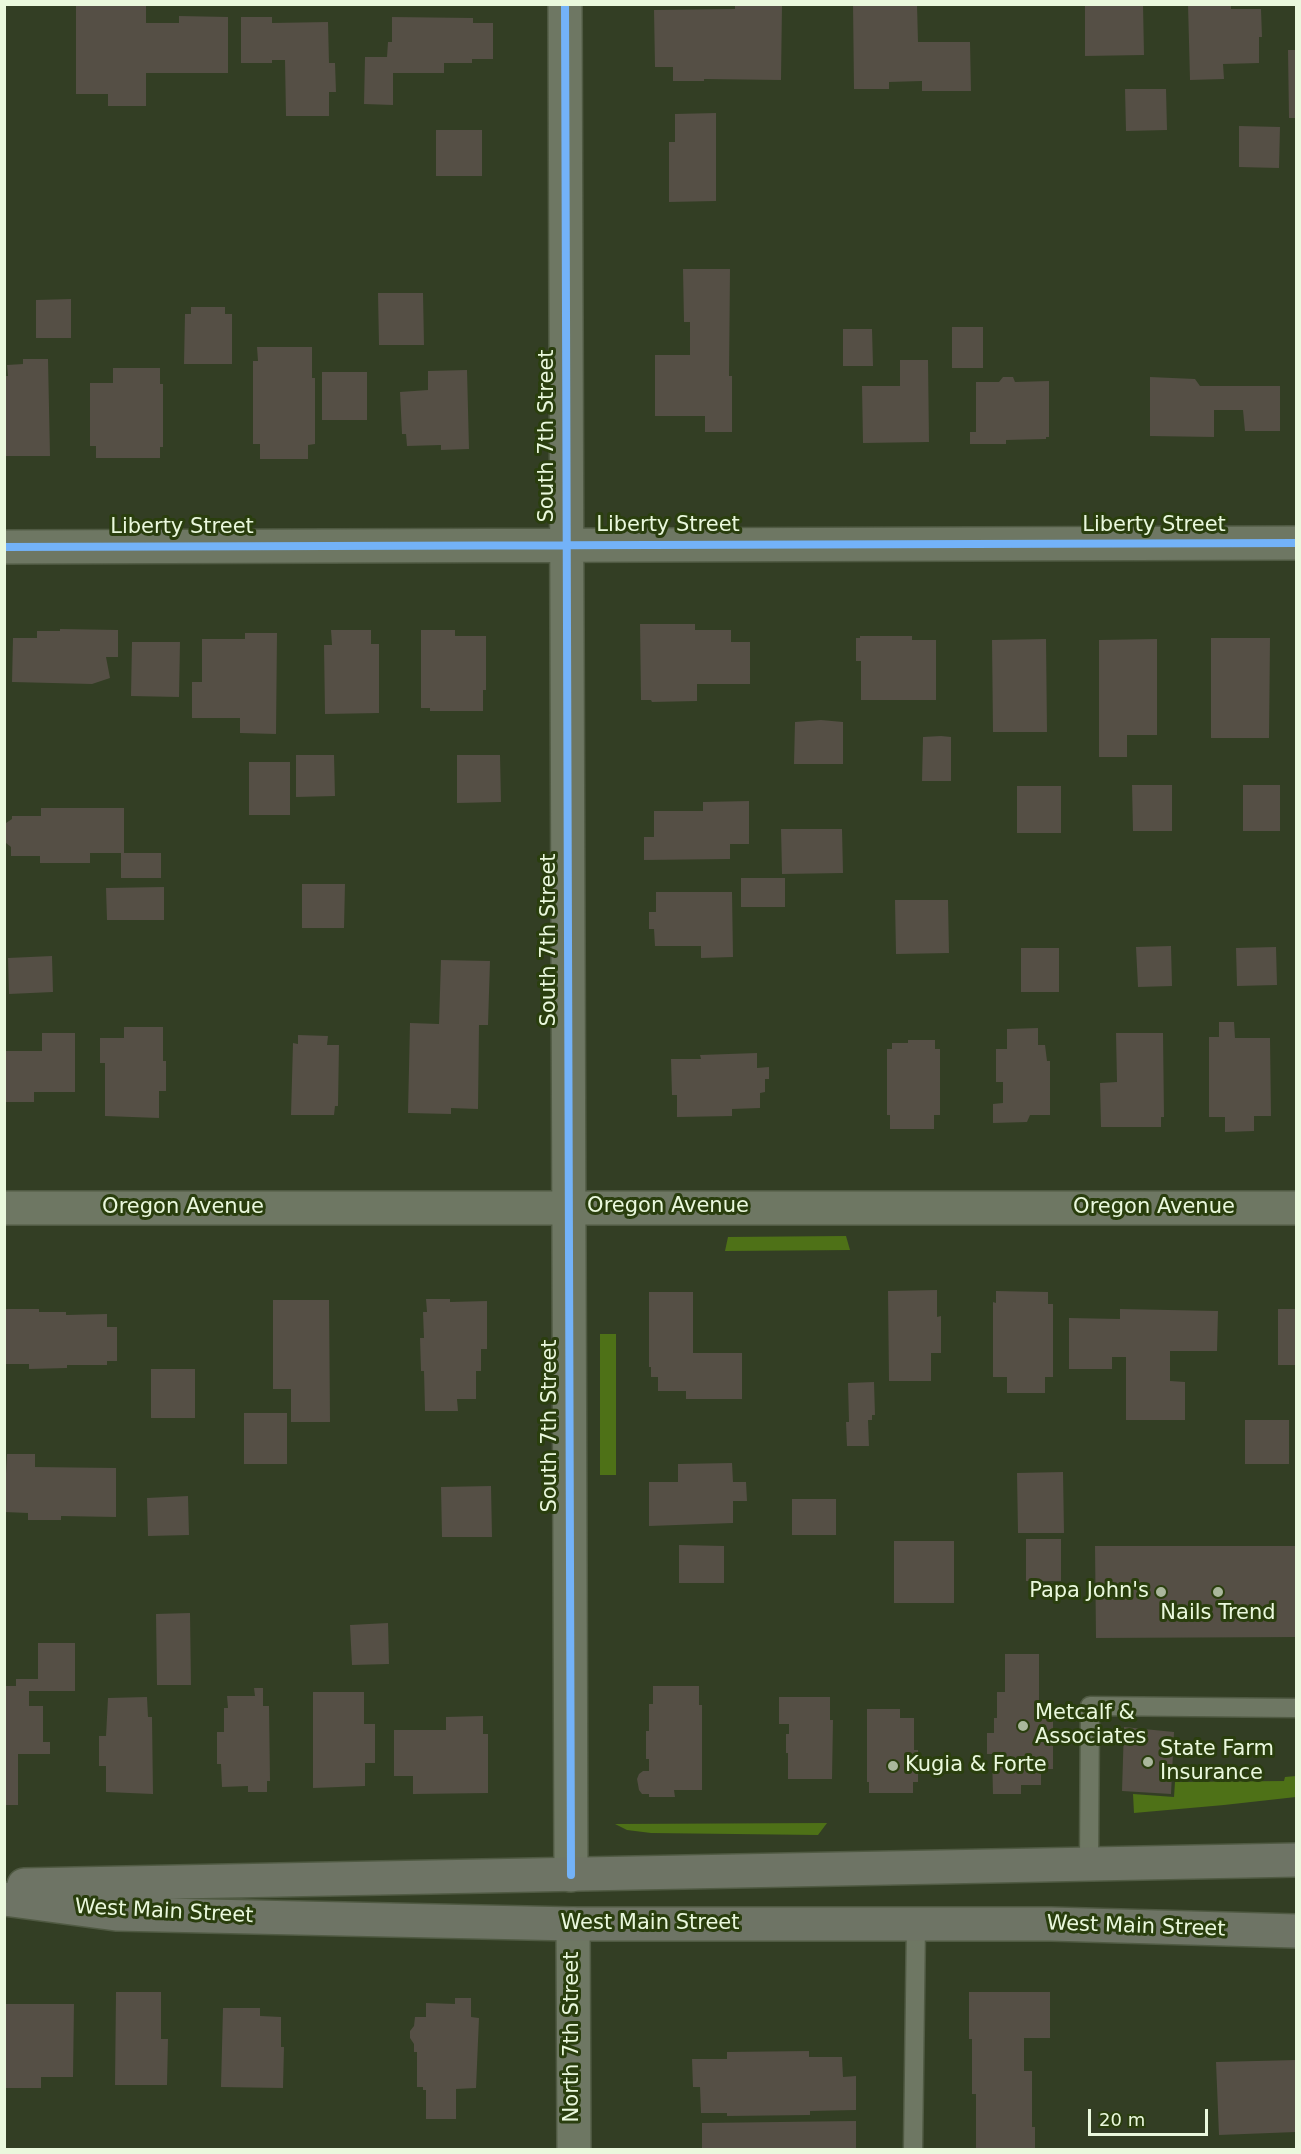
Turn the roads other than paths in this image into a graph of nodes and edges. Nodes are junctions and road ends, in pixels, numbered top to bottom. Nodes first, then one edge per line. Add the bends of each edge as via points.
1 (565, 4) edge
2 (1296, 543) edge
3 (566, 544) junction
4 (4, 547) edge
5 (569, 1207) junction
6 (4, 1208) edge
7 (1296, 1208) edge
8 (1296, 1708) edge
9 (1296, 1860) edge
10 (1089, 1865) junction
11 (571, 1875) junction
12 (4, 1885) edge
13 (4, 1899) edge
14 (916, 1923) junction
15 (573, 1924) junction
16 (1296, 1931) edge
17 (574, 2150) edge
18 (913, 2150) edge

1 - 3 street, South 7th Street
2 - 3 street, Liberty Street
3 - 4 street, Liberty Street
3 - 5 street, South 7th Street
5 - 6 street, Oregon Avenue
5 - 7 street, Oregon Avenue
5 - 11 street, South 7th Street
8 - 10 lane via 1090,1706
9 - 10 main road, West Main Street
10 - 11 main road, West Main Street
11 - 12 main road, West Main Street
13 - 15 main road, West Main Street via 116,1914
14 - 15 main road, West Main Street
14 - 16 main road, West Main Street
14 - 18 lane
15 - 17 street, North 7th Street

